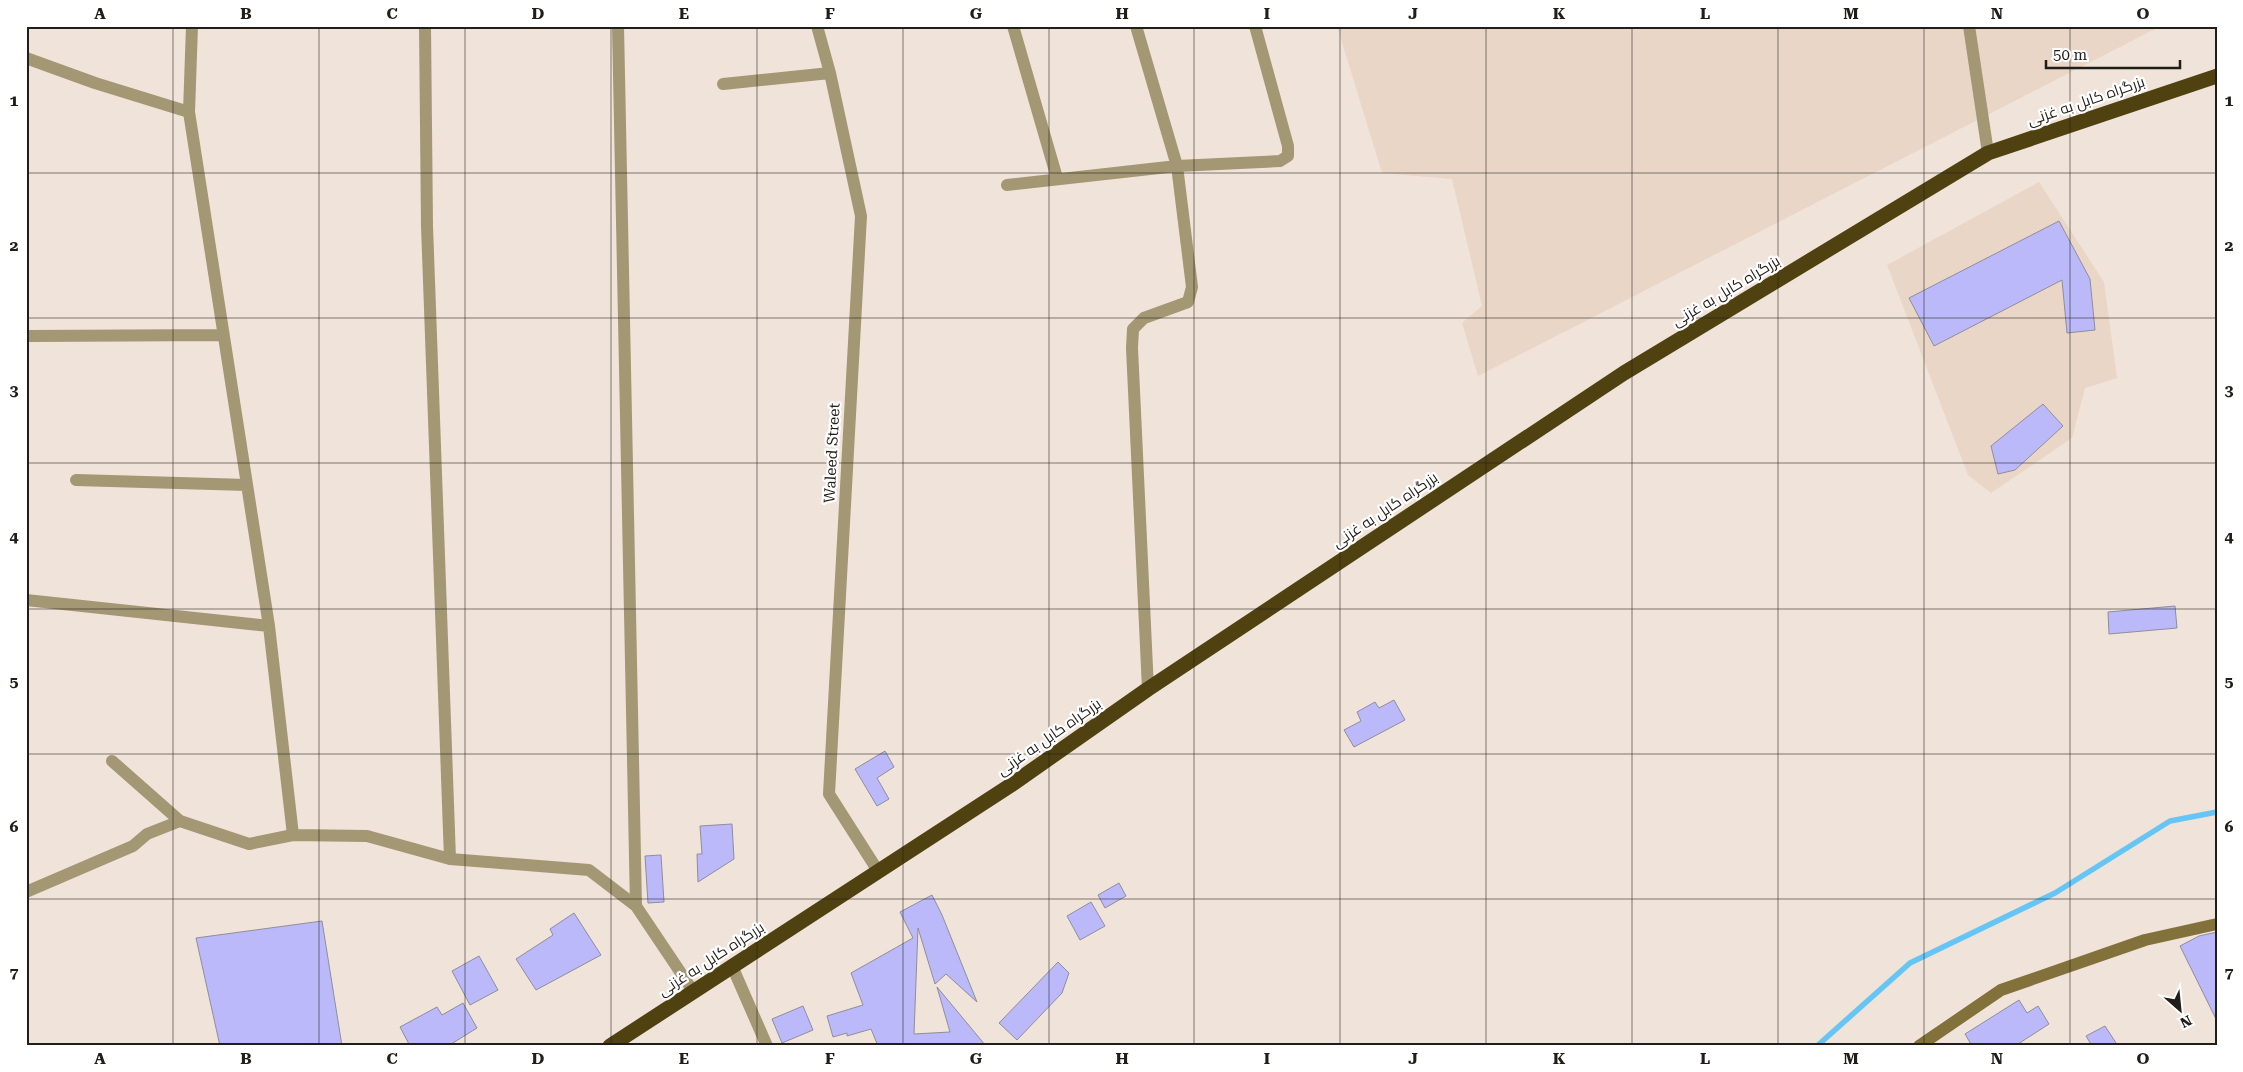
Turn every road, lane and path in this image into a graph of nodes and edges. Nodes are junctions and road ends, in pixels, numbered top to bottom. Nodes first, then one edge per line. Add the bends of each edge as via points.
1 (192, 26) edge
2 (425, 26) edge
3 (618, 26) edge
4 (817, 26) edge
5 (1013, 26) edge
6 (1136, 26) edge
7 (1254, 26) edge
8 (1969, 26) edge
9 (26, 59) edge
10 (830, 73) junction
11 (2217, 76) edge
12 (723, 84) dead end
13 (189, 112) junction
14 (1988, 153) junction
15 (1176, 166) junction
16 (1057, 178) junction
17 (1007, 185) dead end
18 (222, 335) junction
19 (29, 336) dead end
20 (76, 480) dead end
21 (247, 485) junction
22 (26, 600) edge
23 (268, 626) junction
24 (1148, 689) junction
25 (112, 761) dead end
26 (180, 821) junction
27 (293, 835) junction
28 (450, 859) junction
29 (878, 871) junction
30 (26, 892) edge
31 (636, 906) junction
32 (2217, 924) edge
33 (732, 966) junction
34 (693, 991) junction
35 (610, 1046) edge
36 (767, 1046) edge
37 (1919, 1046) edge

1 - 13 street
2 - 28 street via 427,226
3 - 31 street
4 - 10 street, Waleed Street
5 - 16 street
6 - 15 street
7 - 15 street via 1288,146 1288,156 1280,161
8 - 14 street
9 - 13 street
10 - 12 street
10 - 29 street, Waleed Street via 861,216 829,794
11 - 14 highway, بزرگراه کابل به غزنی
13 - 18 street
14 - 24 highway, بزرگراه کابل به غزنی via 1624,373
15 - 16 street
15 - 24 street via 1192,287 1188,302 1144,318 1133,329
16 - 17 street
18 - 19 street
18 - 21 street
20 - 21 street
21 - 23 street
22 - 23 street
23 - 27 street
24 - 29 highway, بزرگراه کابل به غزنی via 1011,785
25 - 26 street
26 - 27 street via 250,844
26 - 30 street via 147,834 132,846
27 - 28 street via 367,836
28 - 31 street via 589,870
29 - 33 highway, بزرگراه کابل به غزنی
31 - 34 street
32 - 37 street via 2145,940 2001,990
33 - 34 highway, بزرگراه کابل به غزنی
33 - 36 street
34 - 35 highway, بزرگراه کابل به غزنی

